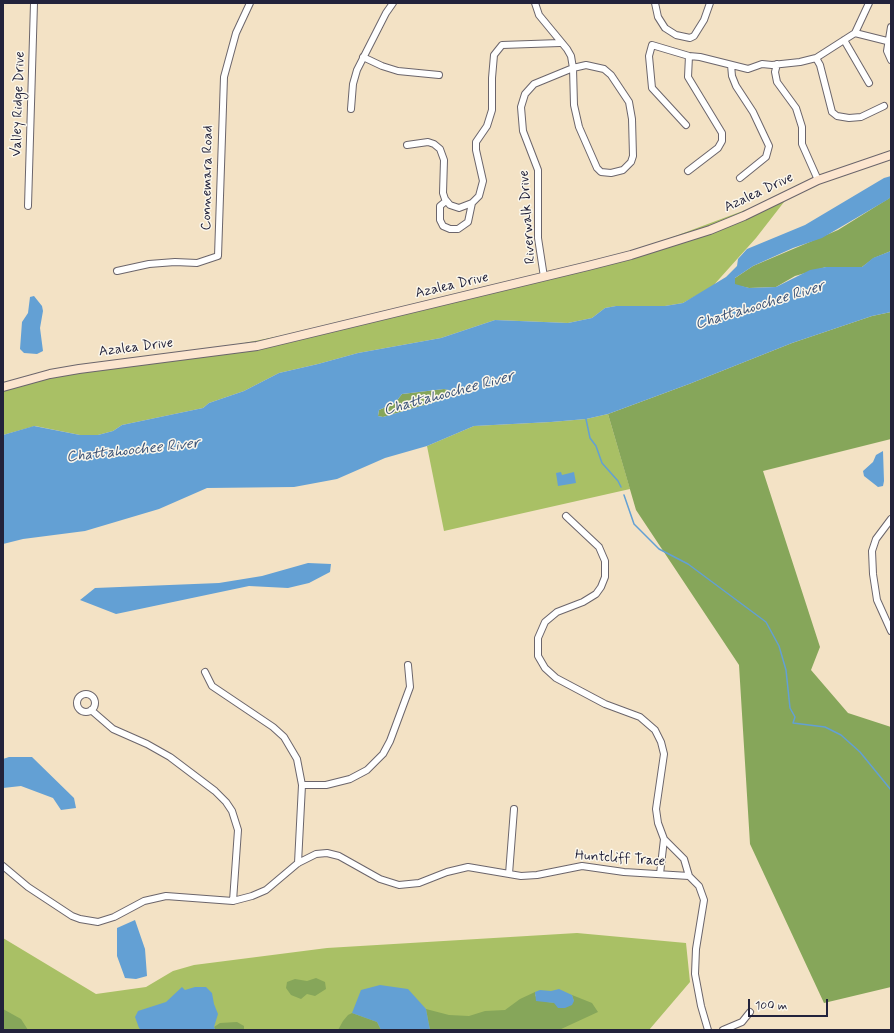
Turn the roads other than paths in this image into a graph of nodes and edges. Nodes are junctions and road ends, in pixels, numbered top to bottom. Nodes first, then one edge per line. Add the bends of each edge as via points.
1 (34, 3) edge
2 (250, 3) edge
3 (393, 3) edge
4 (535, 3) edge
5 (655, 3) edge
6 (710, 3) edge
7 (869, 3) edge
8 (891, 27) edge
9 (855, 33) junction
10 (844, 40) junction
11 (890, 42) edge
12 (560, 43) junction
13 (689, 56) junction
14 (363, 57) junction
15 (816, 58) junction
16 (891, 60) edge
17 (777, 64) junction
18 (731, 65) junction
19 (573, 68) junction
20 (439, 75) dead end
21 (869, 83) dead end
22 (884, 106) dead end
23 (352, 109) dead end
24 (686, 125) dead end
25 (407, 145) dead end
26 (891, 154) edge
27 (688, 171) dead end
28 (740, 178) dead end
29 (818, 180) junction
30 (446, 201) junction
31 (472, 203) junction
32 (28, 206) dead end
33 (117, 271) dead end
34 (544, 277) junction
35 (3, 387) edge
36 (566, 516) dead end
37 (891, 519) edge
38 (891, 632) edge
39 (408, 665) dead end
40 (205, 672) dead end
41 (91, 710) dead end
42 (302, 785) junction
43 (514, 809) dead end
44 (664, 839) junction
45 (298, 863) junction
46 (3, 866) edge
47 (509, 874) junction
48 (660, 874) junction
49 (689, 876) junction
50 (233, 901) junction
51 (750, 1012) dead end
52 (708, 1030) edge
53 (723, 1030) edge

1 - 32 street, Valley Ridge Drive
2 - 33 street, Connemara Road via 236,33 224,77 218,256 197,263 149,264
3 - 14 street
4 - 12 street via 539,15
5 - 6 street via 658,17 666,28 676,35 690,38 704,20
7 - 9 street
8 - 11 street
9 - 10 street
9 - 11 street
10 - 15 street
10 - 21 street
11 - 16 street via 887,51
12 - 19 street via 571,56
12 - 31 street via 502,45 494,55 492,110 476,142 483,181 479,196
13 - 18 street
13 - 24 street via 652,46 649,56 652,88
13 - 27 street via 688,77 722,133 722,141 718,148
14 - 20 street via 398,71
14 - 23 street via 353,84
15 - 17 street
15 - 22 street via 832,112 837,116 861,117
17 - 18 street via 762,64 748,69
17 - 29 street via 777,82 796,108 802,127 802,144
18 - 28 street via 736,86 753,112 769,146 766,157
19 - 19 street via 590,66 604,69 611,75 628,102 632,119 633,156 623,170 606,174 597,168 576,116
19 - 34 street, Riverwalk Drive via 534,84 525,94 521,107 523,132 538,170 538,238
25 - 30 street via 428,142 440,149 444,160 443,193
26 - 29 street, Azalea Drive
29 - 34 street, Azalea Drive via 710,230 631,255
30 - 31 street via 459,208
30 - 31 street via 440,206 440,220 443,226 450,229 458,229 468,222
34 - 35 street, Azalea Drive via 257,346 79,369
36 - 44 street via 599,547 605,561 605,577 596,594 557,612 545,622 538,638 538,656 545,668 556,678 605,704 640,717 655,730 664,754 656,809
37 - 38 street via 876,539 872,551 877,600
39 - 42 street via 410,687 383,754 367,770 350,779 326,785
40 - 42 street via 212,686 284,737 297,759
41 - 50 street via 113,729 170,757 216,791 226,802 238,830
42 - 45 street
43 - 47 street
44 - 48 street
44 - 49 street via 684,859
45 - 47 street, Huntcliff Trace via 316,854 327,853 346,859 380,879 399,885 419,883 468,867
45 - 50 street, Huntcliff Trace via 266,890
46 - 50 street, Huntcliff Trace via 28,887 72,916 88,921 104,920 144,901 166,896
47 - 48 street, Huntcliff Trace via 536,875 582,866
48 - 49 street, Huntcliff Trace
49 - 52 street via 699,886 704,900 695,974
51 - 53 street via 742,1022

